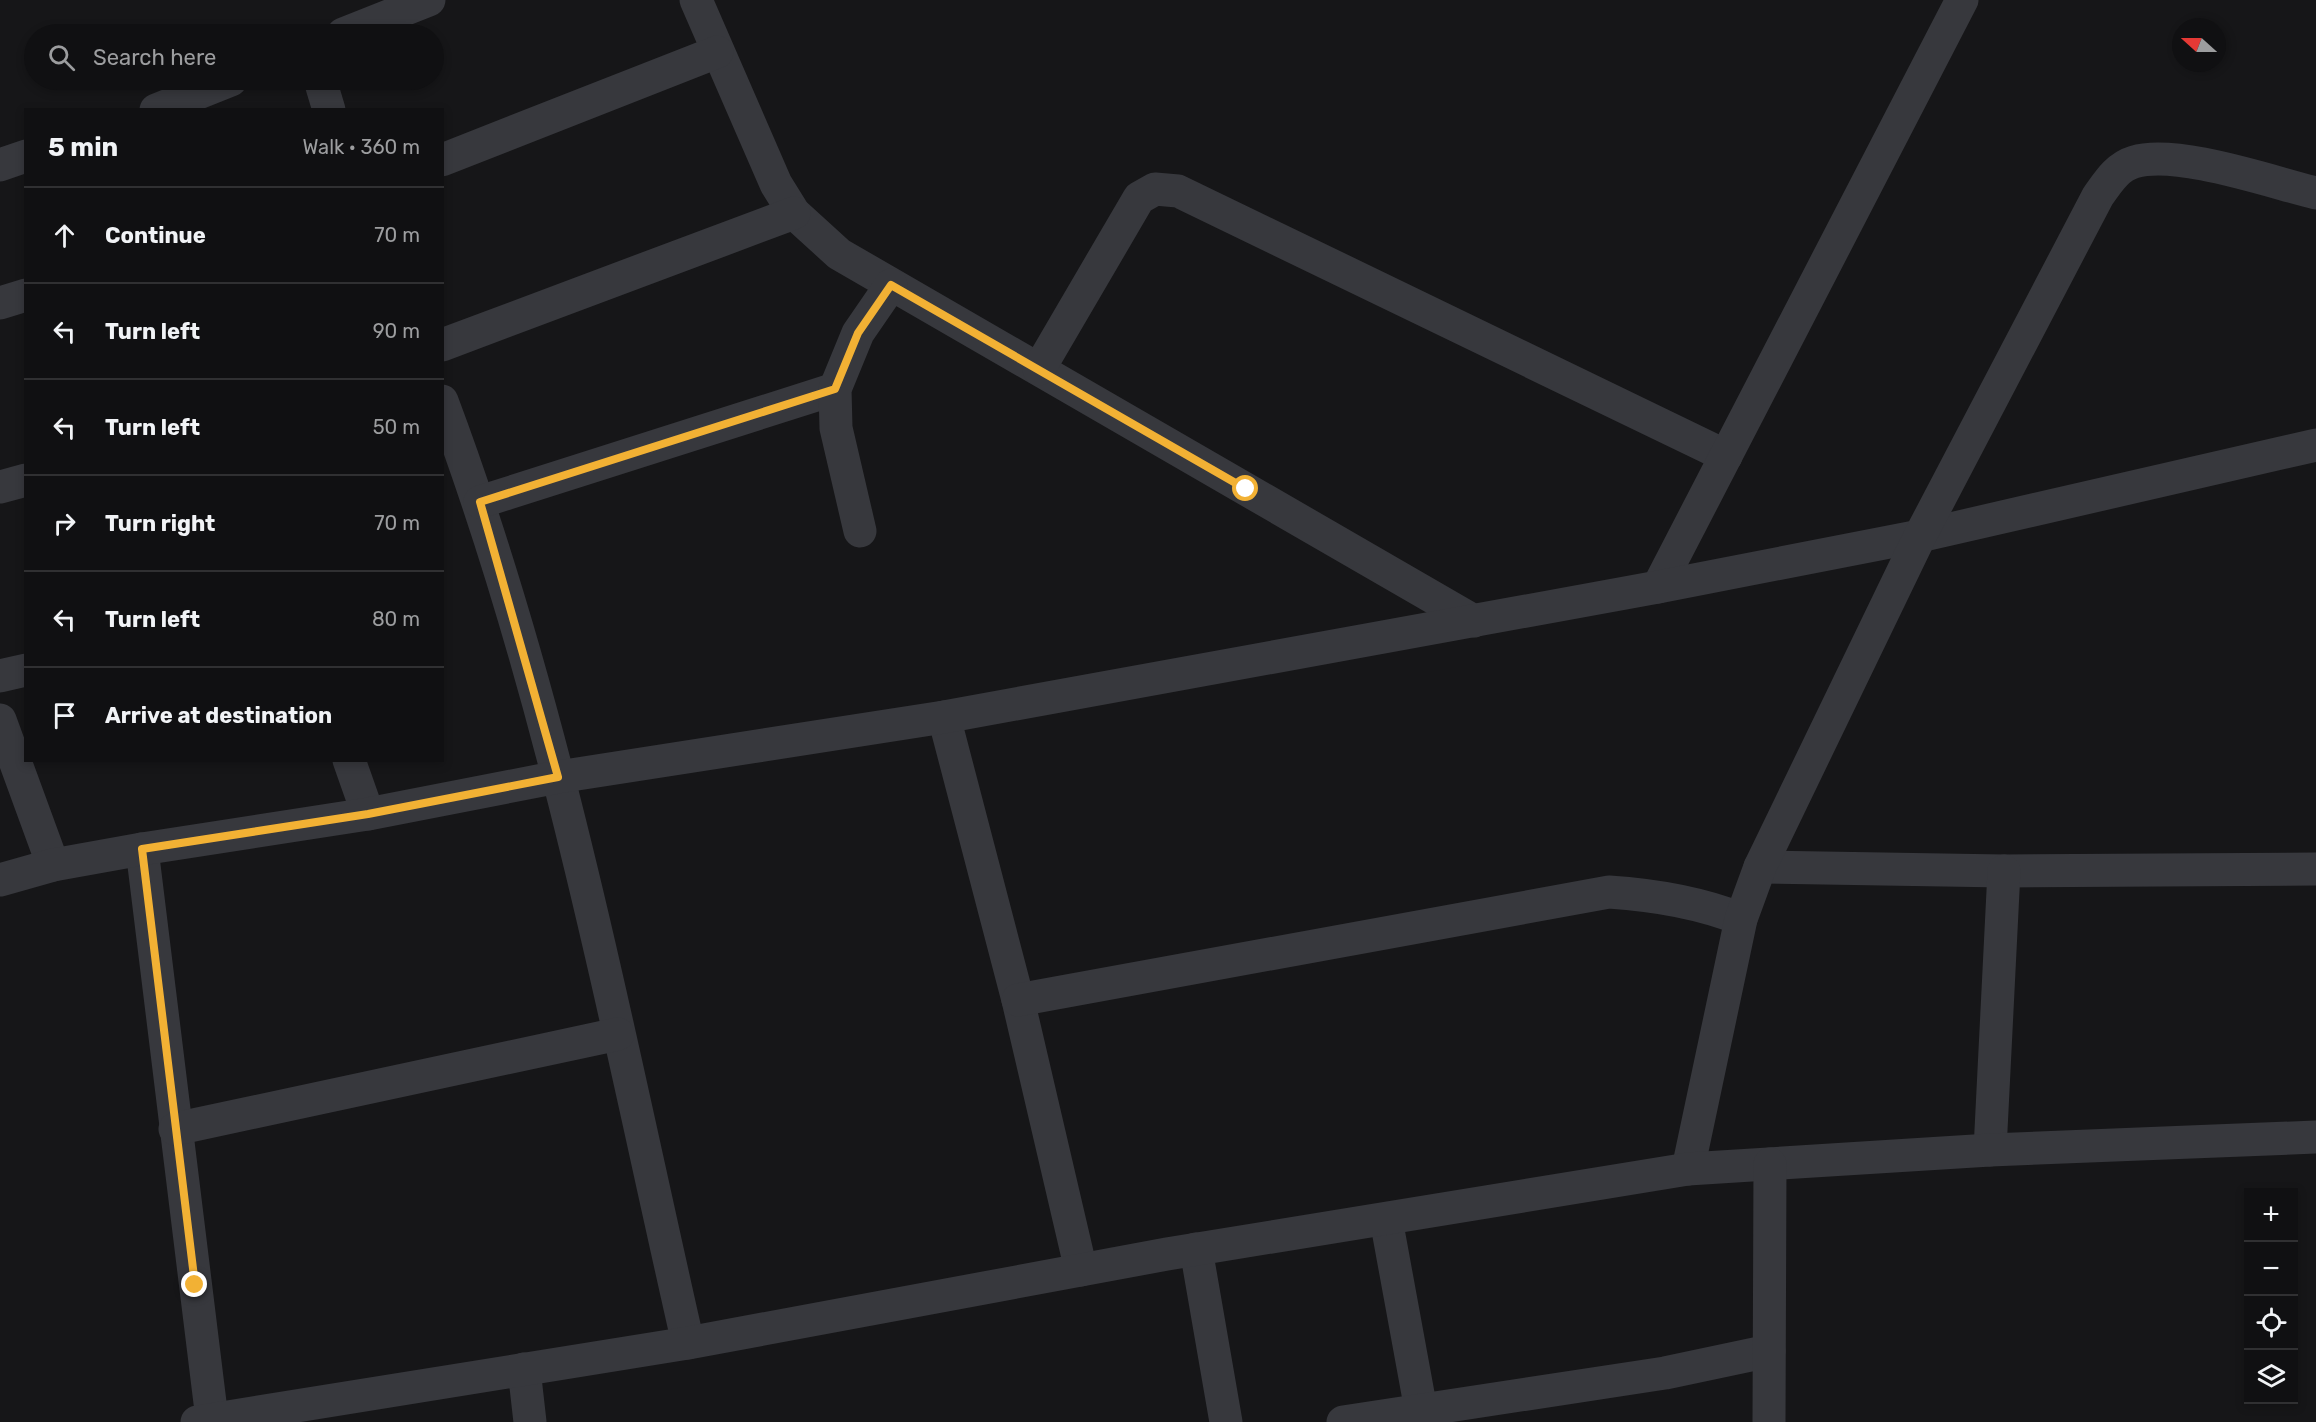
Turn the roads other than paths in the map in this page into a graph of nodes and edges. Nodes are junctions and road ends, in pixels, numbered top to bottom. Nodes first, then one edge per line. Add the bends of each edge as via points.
1 (429, 0) edge
2 (696, 0) edge
3 (1962, 0) edge
4 (368, 24) edge
5 (717, 52) junction
6 (206, 90) edge
7 (323, 90) edge
8 (161, 108) edge
9 (328, 108) edge
10 (24, 157) edge
11 (444, 159) edge
12 (0, 165) edge
13 (2316, 193) edge
14 (794, 213) junction
15 (891, 285) junction
16 (24, 296) edge
17 (0, 303) edge
18 (444, 344) edge
19 (1039, 369) junction
20 (835, 389) junction
21 (444, 406) edge
22 (2316, 445) edge
23 (1726, 456) junction
24 (24, 481) edge
25 (0, 487) edge
26 (480, 502) junction
27 (860, 531) dead end
28 (1920, 536) junction
29 (1658, 587) junction
30 (1474, 621) junction
31 (24, 670) edge
32 (0, 676) edge
33 (944, 717) junction
34 (0, 720) edge
35 (350, 762) edge
36 (558, 777) junction
37 (368, 814) junction
38 (142, 849) junction
39 (53, 865) junction
40 (1760, 867) junction
41 (2316, 869) edge
42 (2004, 871) junction
43 (0, 880) edge
44 (1741, 919) junction
45 (1018, 1000) junction
46 (618, 1034) junction
47 (175, 1129) junction
48 (2316, 1137) edge
49 (1990, 1150) junction
50 (1770, 1164) junction
51 (1688, 1169) junction
52 (1386, 1219) junction
53 (1196, 1249) junction
54 (1081, 1270) junction
55 (687, 1343) junction
56 (1769, 1351) junction
57 (524, 1369) junction
58 (1421, 1410) junction
59 (205, 1420) edge
60 (530, 1422) edge
61 (1226, 1422) edge
62 (1343, 1422) edge
63 (1768, 1422) edge

1 - 4 street
2 - 5 street
3 - 23 street
5 - 11 street
5 - 14 street via 776,184
6 - 8 street
7 - 9 street
10 - 12 street
13 - 28 street via 2190,162 2161,159 2134,162 2114,173 2081,226
14 - 15 street via 839,254
14 - 18 street
15 - 19 street
15 - 20 street via 858,333
16 - 17 street
19 - 23 street via 1139,198 1155,189 1178,191
19 - 30 street
20 - 26 street
20 - 27 street via 836,429
21 - 26 street
22 - 28 street
23 - 29 street
24 - 25 street
26 - 36 street
28 - 29 street
28 - 40 street
29 - 30 street
30 - 33 street
31 - 32 street
33 - 36 street
33 - 45 street
34 - 39 street
35 - 37 street
36 - 37 street
36 - 46 street
37 - 38 street
38 - 39 street
38 - 47 street
39 - 43 street
40 - 42 street
40 - 44 street
41 - 42 street
42 - 49 street
44 - 45 street via 1696,903 1651,894 1609,892
44 - 51 street
45 - 54 street
46 - 47 street
46 - 55 street
47 - 59 street
48 - 49 street
49 - 50 street
50 - 51 street
50 - 56 street
51 - 52 street
52 - 53 street
52 - 58 street
53 - 54 street
53 - 61 street
54 - 55 street
55 - 57 street
56 - 58 street via 1665,1374
56 - 63 street
57 - 59 street
57 - 60 street
58 - 62 street

